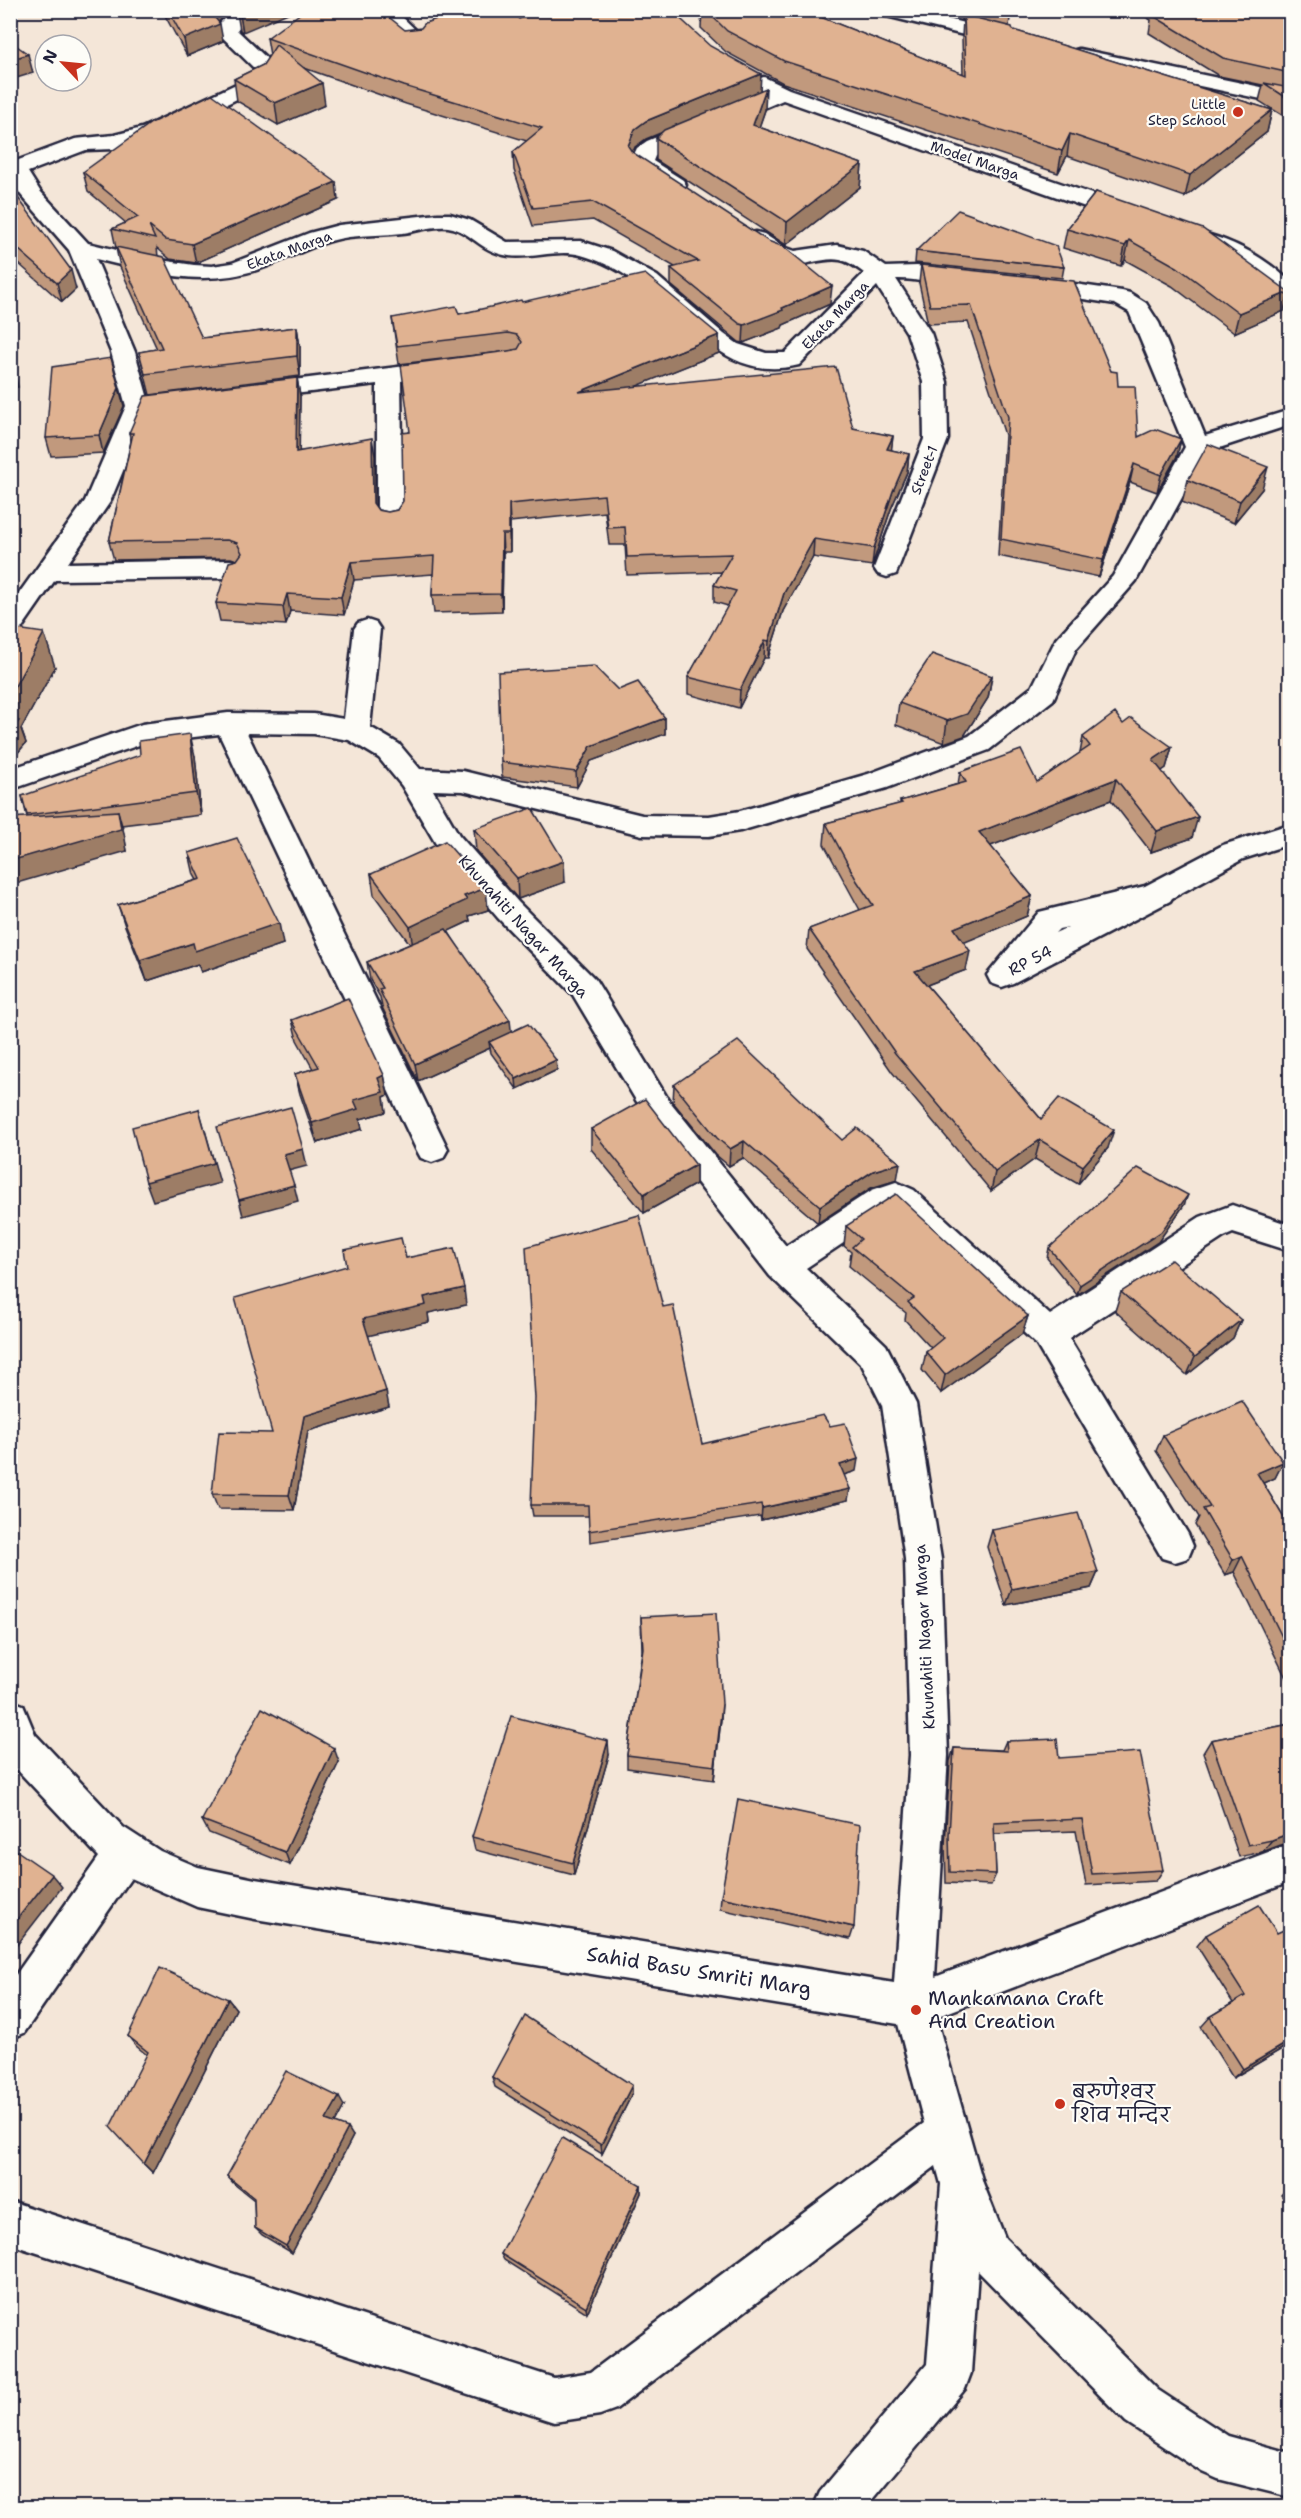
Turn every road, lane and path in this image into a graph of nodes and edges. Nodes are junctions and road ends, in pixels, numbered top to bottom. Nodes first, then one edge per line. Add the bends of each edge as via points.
1 (257, 10) edge
2 (382, 10) edge
3 (885, 10) edge
4 (415, 39) edge
5 (1028, 44) edge
6 (1062, 52) edge
7 (745, 73) edge
8 (782, 93) junction
9 (1290, 99) edge
10 (13, 168) edge
11 (689, 195) edge
12 (21, 200) edge
13 (1152, 223) edge
14 (737, 226) edge
15 (1175, 231) edge
16 (80, 248) junction
17 (881, 274) junction
18 (984, 280) edge
19 (1016, 284) edge
20 (1290, 295) edge
21 (465, 366) edge
22 (389, 375) junction
23 (230, 395) edge
24 (1290, 417) edge
25 (1197, 447) junction
26 (390, 519) edge
27 (887, 568) dead end
28 (231, 569) edge
29 (48, 572) junction
30 (10, 626) edge
31 (367, 629) dead end
32 (228, 723) junction
33 (356, 731) junction
34 (412, 779) junction
35 (10, 780) edge
36 (1290, 834) edge
37 (1160, 893) dead end
38 (432, 1149) dead end
39 (1290, 1238) edge
40 (782, 1266) junction
41 (1048, 1334) junction
42 (1175, 1546) dead end
43 (10, 1718) edge
44 (126, 1852) junction
45 (1290, 1863) edge
46 (913, 2006) junction
47 (10, 2019) edge
48 (948, 2131) junction
49 (962, 2184) junction
50 (10, 2222) edge
51 (1290, 2475) edge
52 (836, 2508) edge

1 - 10 street via 232,21 226,31 268,69 258,81 150,133 114,142 83,144
2 - 4 street
3 - 5 street
6 - 9 street
7 - 8 street, Model Marga
8 - 11 street via 645,153 641,163
8 - 13 street, Model Marga
10 - 12 street
12 - 16 street
14 - 17 street via 776,252 793,258 837,252 855,256
15 - 20 street via 1231,250 1266,271
16 - 17 street, Ekata Marga via 196,273 226,272 350,229 457,222 500,248 574,247 596,253 657,287 735,354 769,362 790,360 872,278
16 - 29 street via 123,352 150,405 97,502
17 - 18 street, Ekata Marga via 894,270
17 - 27 street, Street-1 via 919,333 935,382 936,439
19 - 25 street via 1122,298 1138,308
21 - 22 street
22 - 23 street
22 - 26 street
24 - 25 street
25 - 34 street via 1123,580 1065,645 1043,693 980,743 877,781 740,821 709,826 642,825 463,781
28 - 29 street
29 - 30 street
31 - 33 street
32 - 33 street via 314,724
32 - 35 street via 142,734
32 - 38 street
33 - 34 street, Khunahiti Nagar Marga via 389,750
34 - 40 street, Khunahiti Nagar Marga via 449,842 508,910 584,987 657,1108
36 - 37 street via 1233,852
39 - 41 street via 1232,1219 1212,1227
40 - 41 street via 883,1199 896,1195
40 - 46 street, Khunahiti Nagar Marga via 874,1355 899,1404 923,1559 929,1755
41 - 42 street
43 - 44 street, Sahid Basu Smriti Marg via 21,1746 109,1841
44 - 46 street, Sahid Basu Smriti Marg via 197,1887 255,1899
44 - 47 street
45 - 46 street
46 - 48 street
48 - 49 street
48 - 50 street via 600,2392 554,2400
49 - 51 street via 990,2253 1143,2406 1218,2456
49 - 52 street via 949,2373

